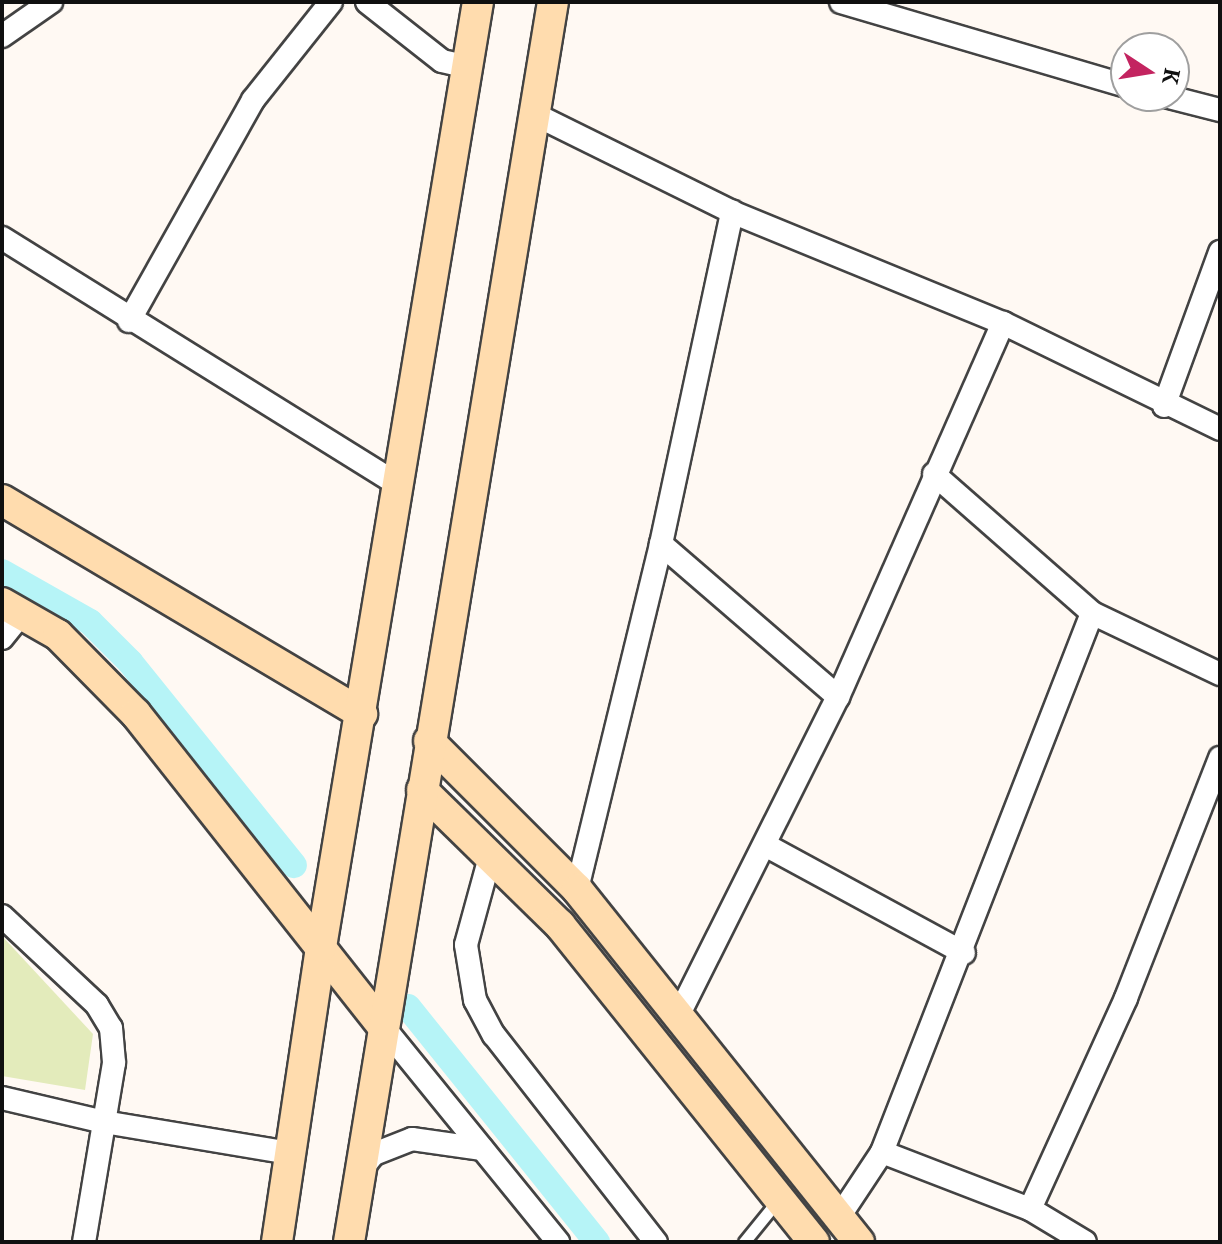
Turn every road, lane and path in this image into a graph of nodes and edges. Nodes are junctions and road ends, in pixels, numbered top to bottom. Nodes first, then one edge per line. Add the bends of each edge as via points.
1 (51, 2) edge
2 (331, 2) edge
3 (367, 2) edge
4 (478, 2) edge
5 (553, 2) edge
6 (841, 2) edge
7 (2, 36) edge
8 (468, 67) junction
9 (1110, 81) edge
10 (1190, 102) edge
11 (1220, 110) edge
12 (536, 115) junction
13 (732, 212) junction
14 (2, 238) edge
15 (1220, 252) edge
16 (129, 321) junction
17 (1003, 323) junction
18 (1164, 406) junction
19 (1220, 429) edge
20 (934, 474) junction
21 (399, 485) junction
22 (2, 500) edge
23 (661, 544) junction
24 (12, 608) edge
25 (1092, 613) junction
26 (2, 638) edge
27 (1220, 674) edge
28 (838, 697) junction
29 (362, 714) junction
30 (429, 741) junction
31 (1220, 758) edge
32 (422, 790) junction
33 (767, 846) junction
34 (490, 857) junction
35 (577, 889) junction
36 (2, 916) edge
37 (321, 947) junction
38 (964, 953) junction
39 (679, 1014) junction
40 (381, 1024) junction
41 (2, 1098) edge
42 (104, 1122) junction
43 (482, 1149) junction
44 (882, 1152) junction
45 (290, 1153) junction
46 (359, 1172) junction
47 (779, 1199) junction
48 (1030, 1209) junction
49 (839, 1217) junction
50 (84, 1242) edge
51 (277, 1242) edge
52 (349, 1242) edge
53 (558, 1242) edge
54 (656, 1242) edge
55 (744, 1242) edge
56 (814, 1242) edge
57 (859, 1242) edge
58 (1085, 1242) edge

1 - 7 street
2 - 16 street via 253,100
3 - 8 street via 442,61
4 - 8 main road
5 - 12 main road
6 - 9 street
8 - 21 main road
10 - 11 street
12 - 13 street
12 - 30 main road
13 - 17 street
13 - 23 street
14 - 16 street
15 - 18 street
16 - 21 street
17 - 18 street
17 - 20 street
18 - 19 street
20 - 25 street
20 - 28 street
21 - 29 main road
22 - 29 main road
23 - 28 street
23 - 35 street
24 - 26 street
24 - 37 main road via 58,635 136,714
25 - 27 street
25 - 38 street
28 - 33 street
29 - 37 main road
30 - 32 main road
30 - 35 main road
31 - 48 street via 1126,998
32 - 34 main road
32 - 40 main road
33 - 38 street
33 - 39 street
34 - 47 main road via 560,925
34 - 54 street via 466,945 475,1000 494,1035
35 - 39 main road
36 - 42 street via 97,1005 111,1028 114,1063
37 - 40 main road
37 - 45 main road
38 - 44 street
39 - 49 main road
40 - 43 street
40 - 46 main road
41 - 42 street
42 - 45 street
42 - 50 street
43 - 46 street via 412,1139 374,1154
43 - 53 street
44 - 48 street
44 - 49 street
45 - 51 main road
46 - 52 main road
47 - 55 lane
47 - 56 main road
48 - 58 street
49 - 57 main road

